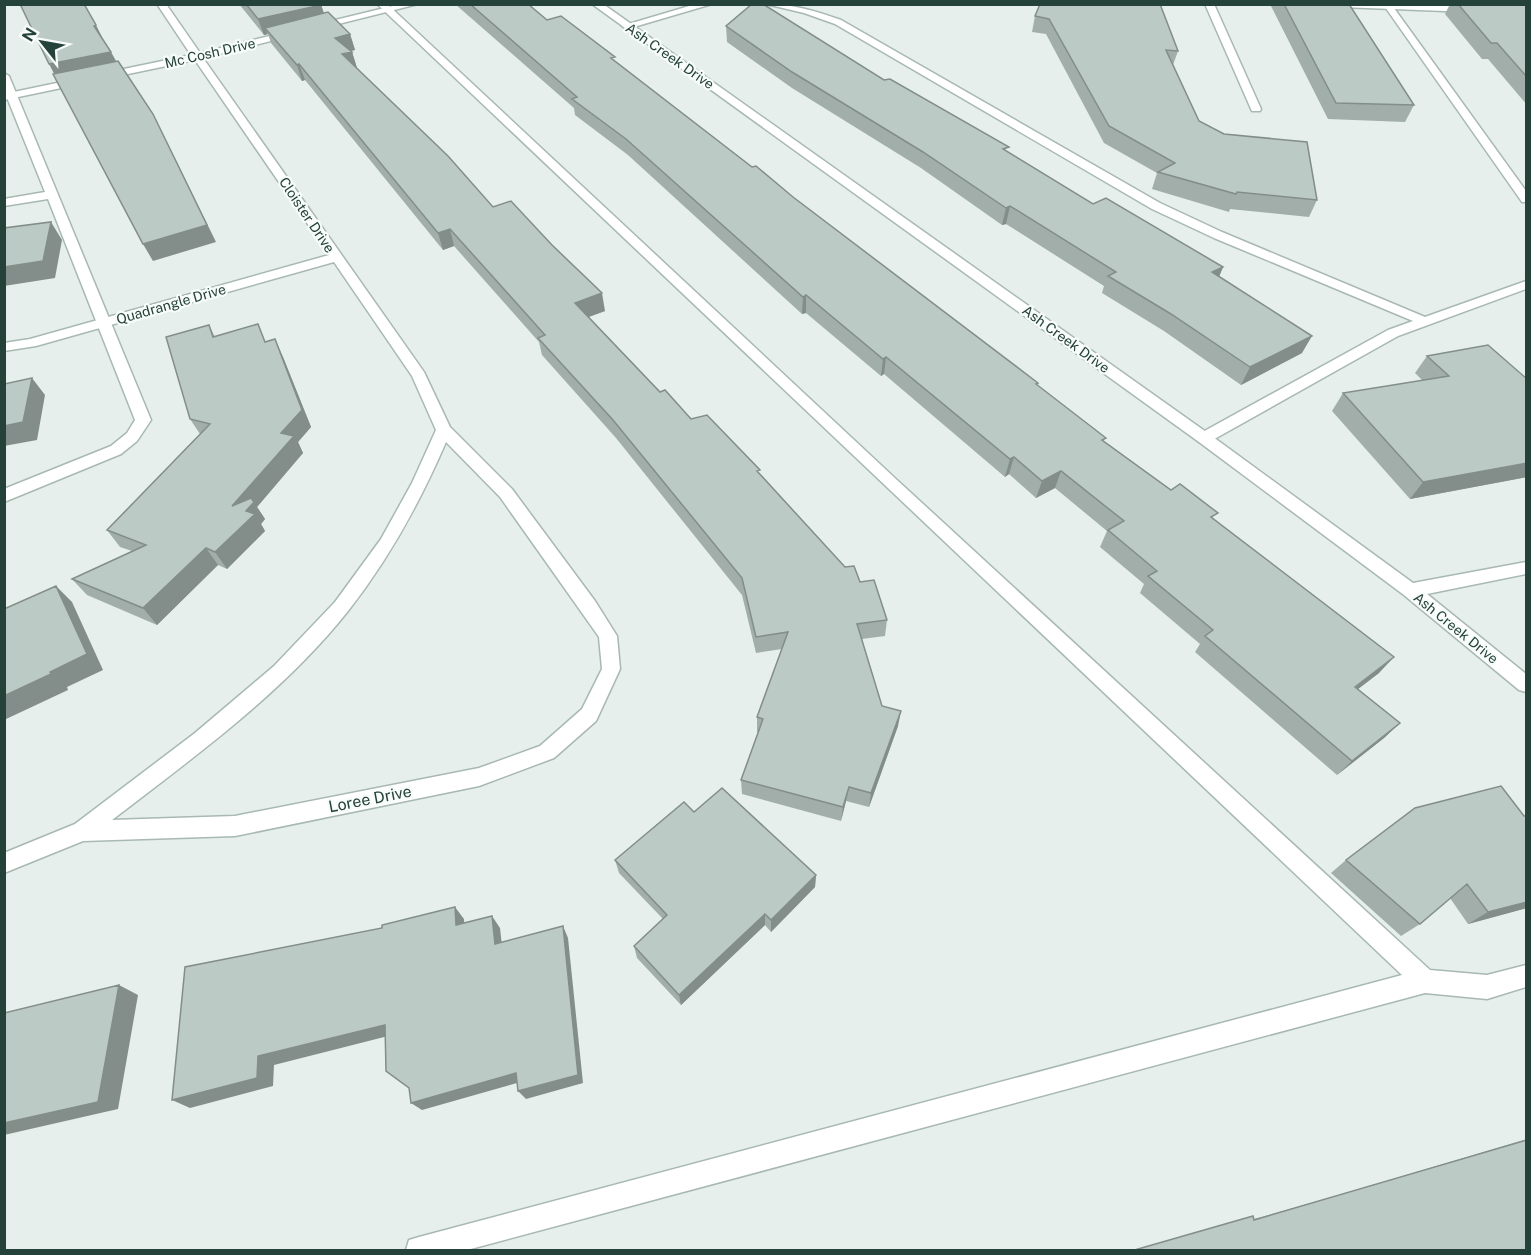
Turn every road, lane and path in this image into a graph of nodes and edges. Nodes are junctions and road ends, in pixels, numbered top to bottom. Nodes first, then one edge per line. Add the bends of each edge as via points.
1 (161, 4) edge
2 (414, 4) edge
3 (597, 4) edge
4 (708, 4) edge
5 (770, 4) edge
6 (1209, 4) edge
7 (1340, 4) edge
8 (1387, 6) edge
9 (384, 8) edge
10 (1480, 10) edge
11 (627, 26) junction
12 (199, 56) junction
13 (4, 76) edge
14 (9, 97) edge
15 (1256, 109) dead end
16 (53, 194) junction
17 (1527, 199) edge
18 (4, 203) edge
19 (336, 257) junction
20 (1527, 285) edge
21 (1424, 321) junction
22 (105, 322) junction
23 (4, 347) edge
24 (444, 430) junction
25 (1204, 438) junction
26 (4, 495) edge
27 (1527, 568) edge
28 (1410, 590) junction
29 (611, 669) joint
30 (1527, 684) edge
31 (82, 831) junction
32 (4, 863) edge
33 (1527, 976) edge
34 (1425, 981) junction
35 (419, 1251) edge

1 - 12 street, Cloister Drive
2 - 9 street, Mc Cosh Drive
3 - 11 street, Ash Creek Drive
4 - 11 street
5 - 21 street via 838,22 1156,206
6 - 15 street
7 - 8 street
8 - 10 street
8 - 17 street
9 - 12 street, Mc Cosh Drive
9 - 34 street
11 - 25 street, Ash Creek Drive
12 - 14 street, Mc Cosh Drive
12 - 19 street, Cloister Drive
13 - 14 street
14 - 16 street
16 - 18 street
16 - 22 street
19 - 22 street, Quadrangle Drive
19 - 24 street, Cloister Drive via 419,375
20 - 21 street
21 - 25 street via 1393,333
22 - 23 street, Quadrangle Drive
22 - 26 street via 143,420 132,437 116,450
24 - 29 street, Cloister Drive via 506,493 589,606 608,636
24 - 31 street, Loree Drive via 387,543 342,606 281,671 202,739
25 - 28 street, Ash Creek Drive
27 - 28 street
28 - 30 street, Ash Creek Drive
29 - 31 street, Loree Drive via 589,715 547,752 479,777 235,826
31 - 32 street, Loree Drive
33 - 34 street via 1487,987
34 - 35 street

